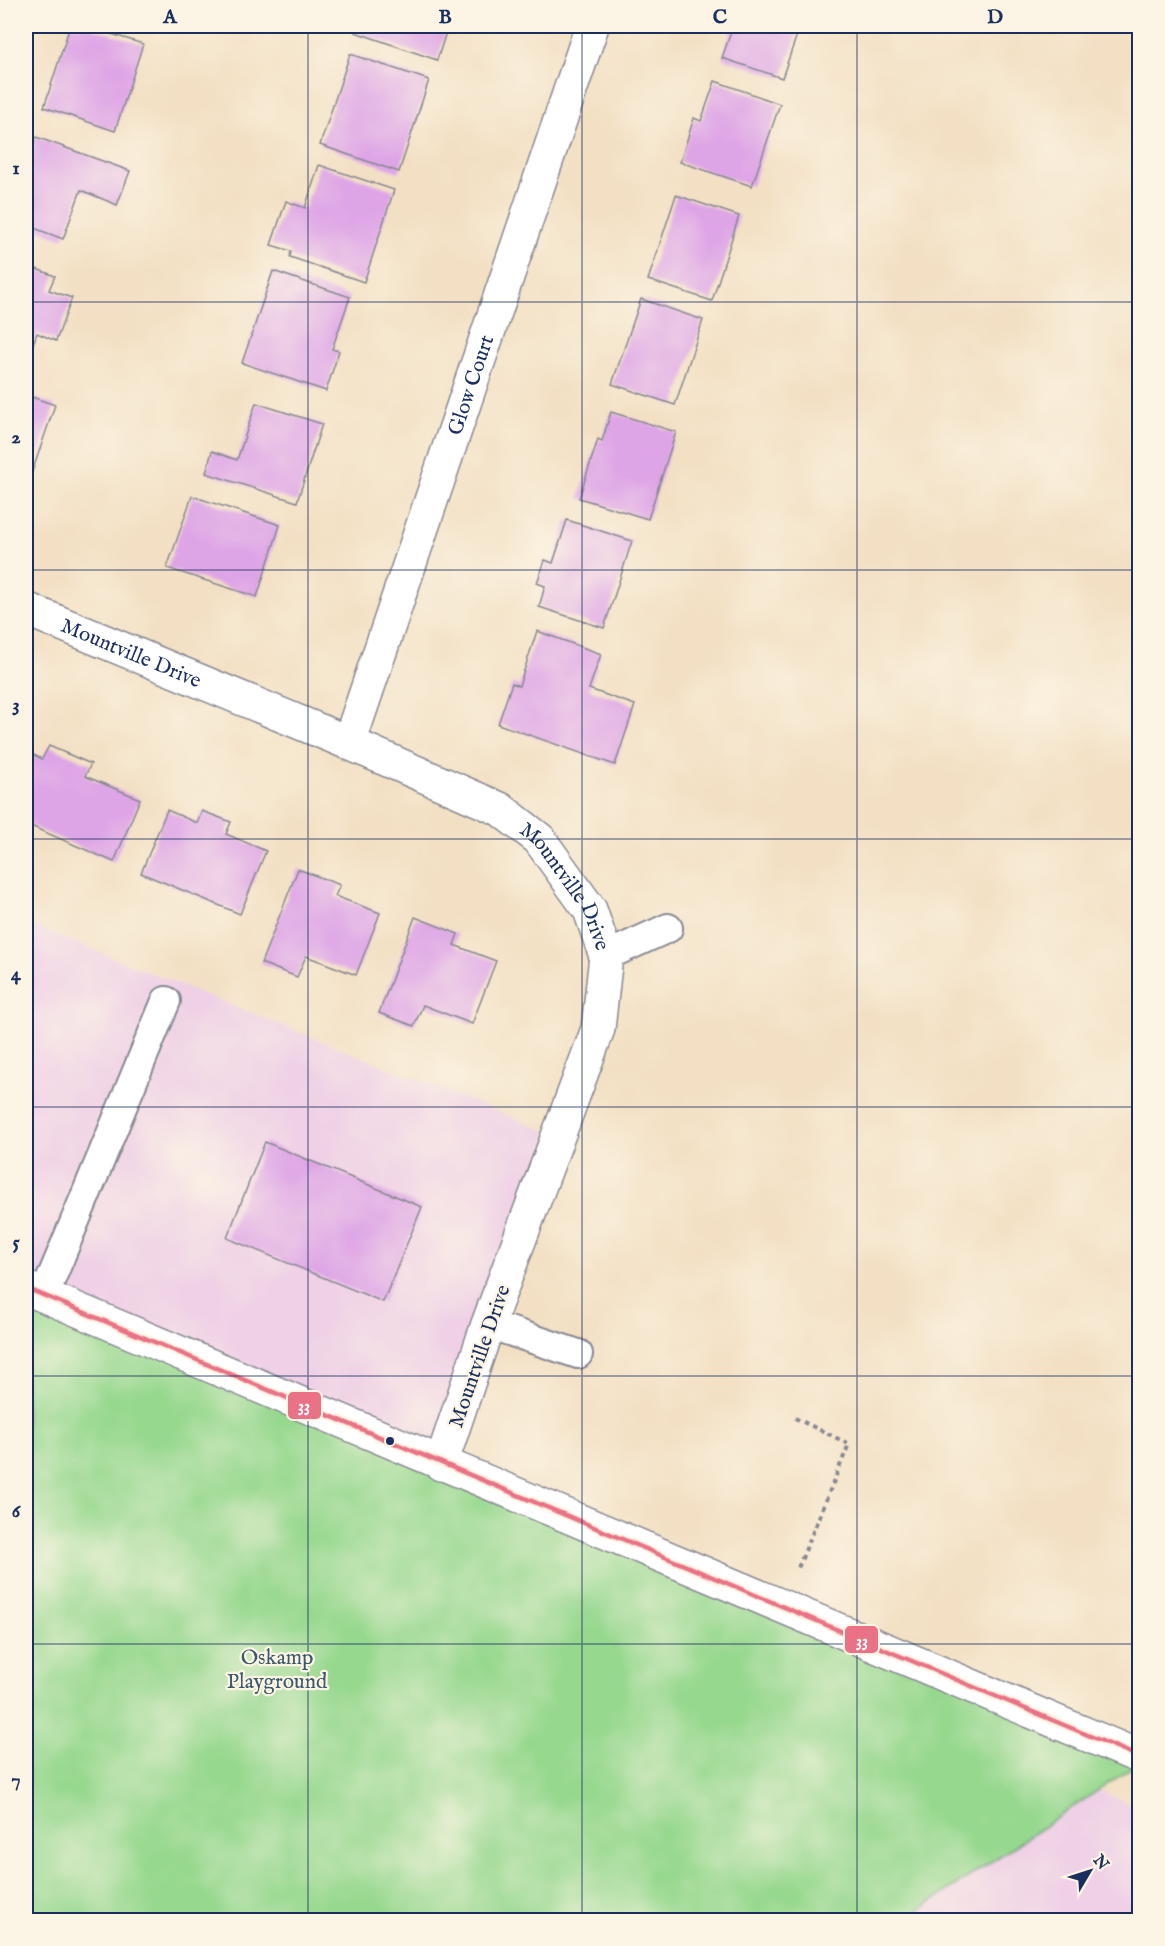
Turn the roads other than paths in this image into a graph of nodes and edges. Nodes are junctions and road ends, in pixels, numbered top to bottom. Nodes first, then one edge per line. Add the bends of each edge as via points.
1 (592, 26) edge
2 (26, 609) edge
3 (349, 743) junction
4 (668, 928) dead end
5 (606, 956) junction
6 (166, 1001) dead end
7 (35, 1292) edge
8 (488, 1324) junction
9 (578, 1354) dead end
10 (441, 1464) junction
11 (1140, 1757) edge

1 - 3 street, Glow Court
2 - 3 street, Mountville Drive
3 - 5 street, Mountville Drive via 500,809 539,839 590,910
4 - 5 lane
5 - 8 street, Mountville Drive via 598,1029
6 - 7 lane
7 - 10 street
8 - 9 lane
8 - 10 street, Mountville Drive
10 - 11 street

